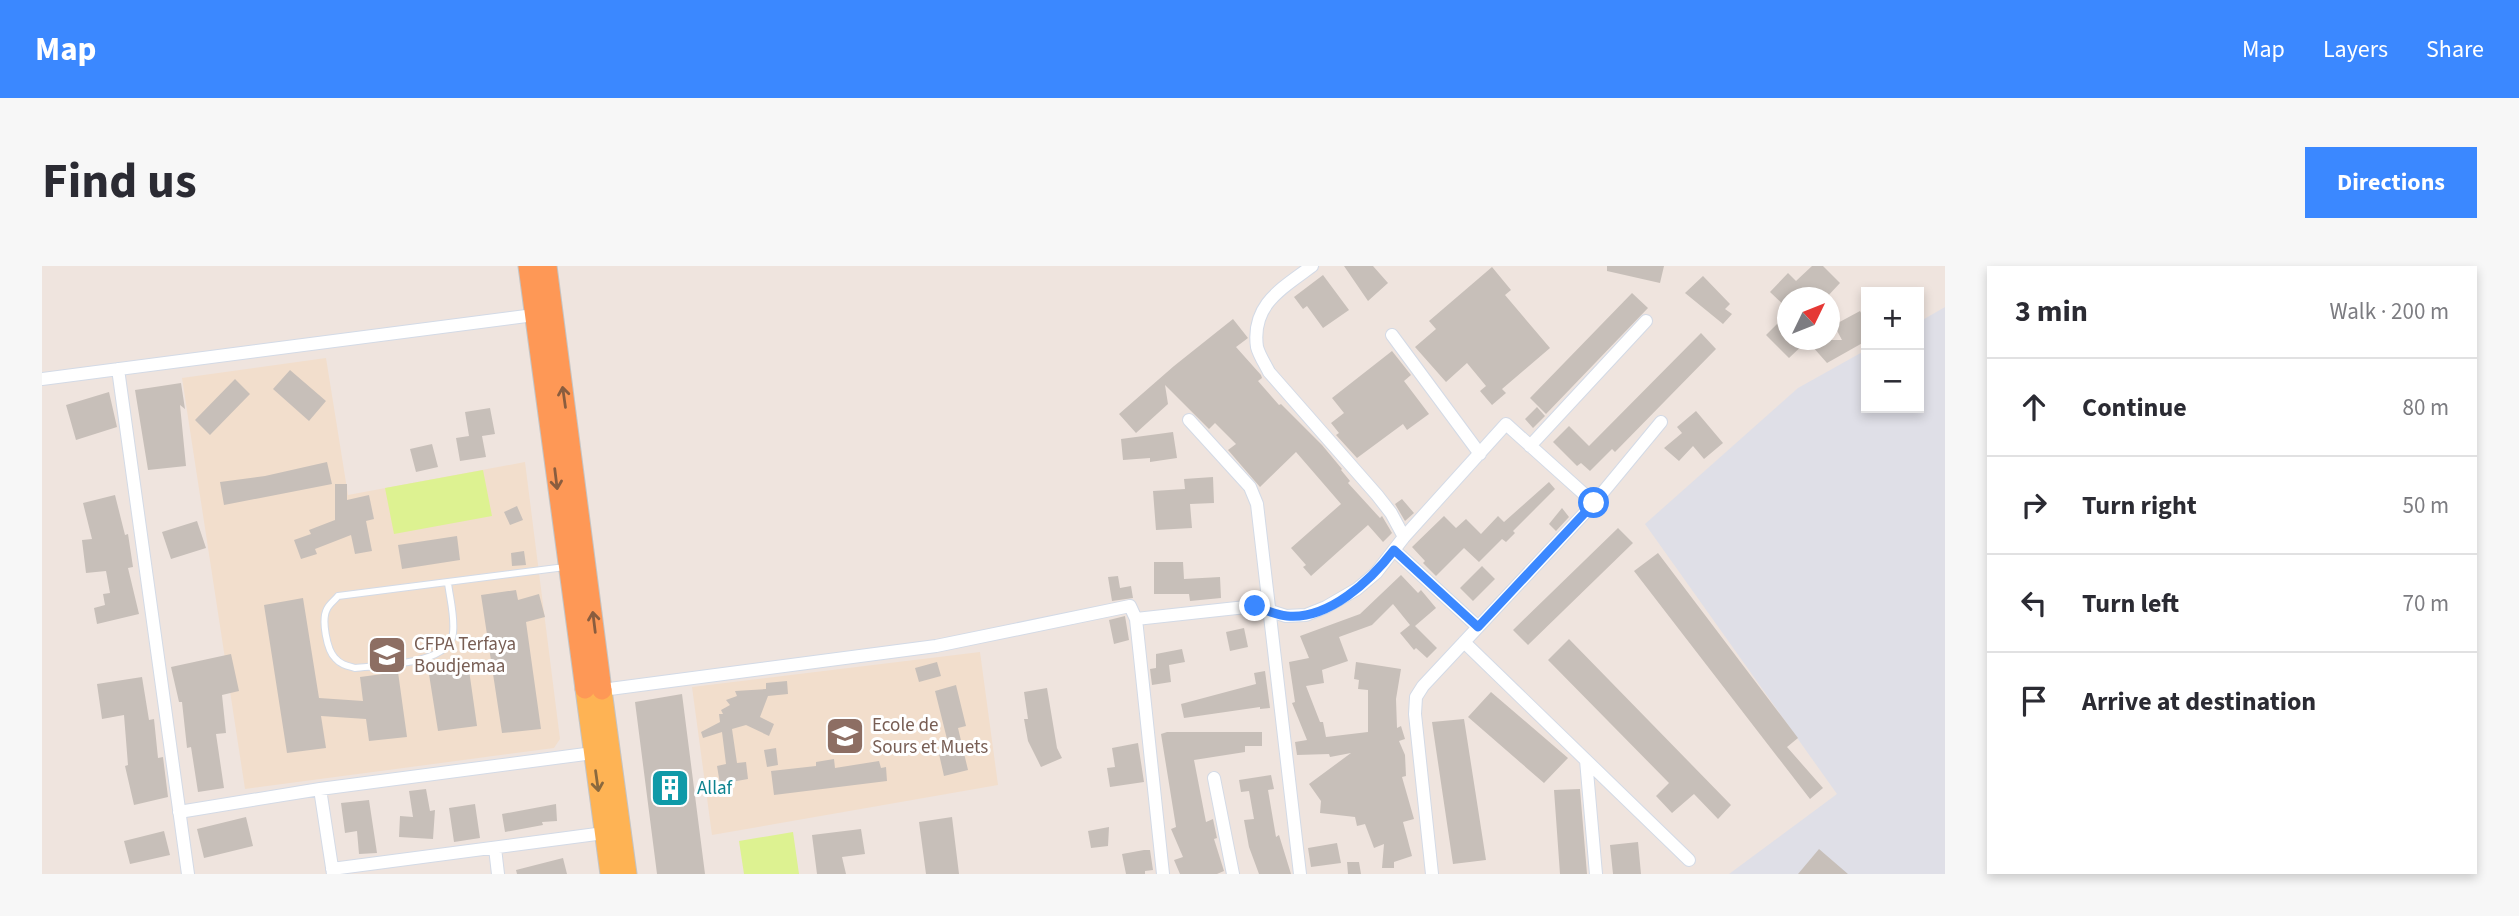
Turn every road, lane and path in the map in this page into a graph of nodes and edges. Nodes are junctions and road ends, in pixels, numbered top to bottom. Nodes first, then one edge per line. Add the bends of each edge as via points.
1 (528, 266) edge
2 (547, 266) edge
3 (1312, 266) edge
4 (534, 315) junction
5 (1646, 321) dead end
6 (1392, 335) dead end
7 (118, 369) junction
8 (42, 379) edge
9 (1189, 420) dead end
10 (1661, 422) dead end
11 (1530, 446) junction
12 (1480, 454) junction
13 (1594, 503) junction
14 (1404, 537) junction
15 (1394, 550) junction
16 (567, 566) junction
17 (449, 583) junction
18 (1268, 611) junction
19 (1136, 619) junction
20 (1478, 627) junction
21 (1465, 642) junction
22 (593, 690) junction
23 (593, 753) junction
24 (1586, 760) junction
25 (1214, 778) dead end
26 (320, 789) junction
27 (179, 812) junction
28 (604, 833) junction
29 (495, 848) junction
30 (1689, 860) dead end
31 (390, 868) edge
32 (333, 872) edge
33 (188, 874) edge
34 (498, 874) edge
35 (610, 874) edge
36 (627, 874) edge
37 (1163, 874) edge
38 (1233, 874) edge
39 (1300, 874) edge
40 (1432, 874) edge
41 (1596, 874) edge

1 - 4 highway
22 -> 2 highway
3 - 14 street via 1267,301 1258,319 1257,348 1269,372 1377,495
4 - 7 street
4 -> 16 highway
5 - 11 street
6 - 12 street
7 - 8 street
7 - 27 street
9 - 18 street via 1251,487 1262,538
10 - 13 street
11 - 12 street via 1506,424
11 - 13 street
12 - 14 street
13 - 20 street
14 - 15 street
15 - 18 street via 1357,589 1326,607 1306,615
15 - 20 street
16 - 17 lane
16 - 22 highway
17 - 17 lane via 338,596 325,617 333,657 355,668 436,656 451,642 454,631
18 - 19 street via 1255,606
18 - 39 street
19 - 22 street via 1130,606 936,646
19 - 37 street
20 - 21 street
21 - 24 street
21 - 40 street via 1416,697
22 - 23 main road
22 - 36 main road
23 - 26 street
23 -> 28 main road
24 - 30 street
24 - 41 street
25 - 38 street
26 - 27 street
26 - 32 street
27 - 33 street
28 - 29 street
28 - 35 main road
29 - 31 street
29 - 34 street
31 - 32 street

